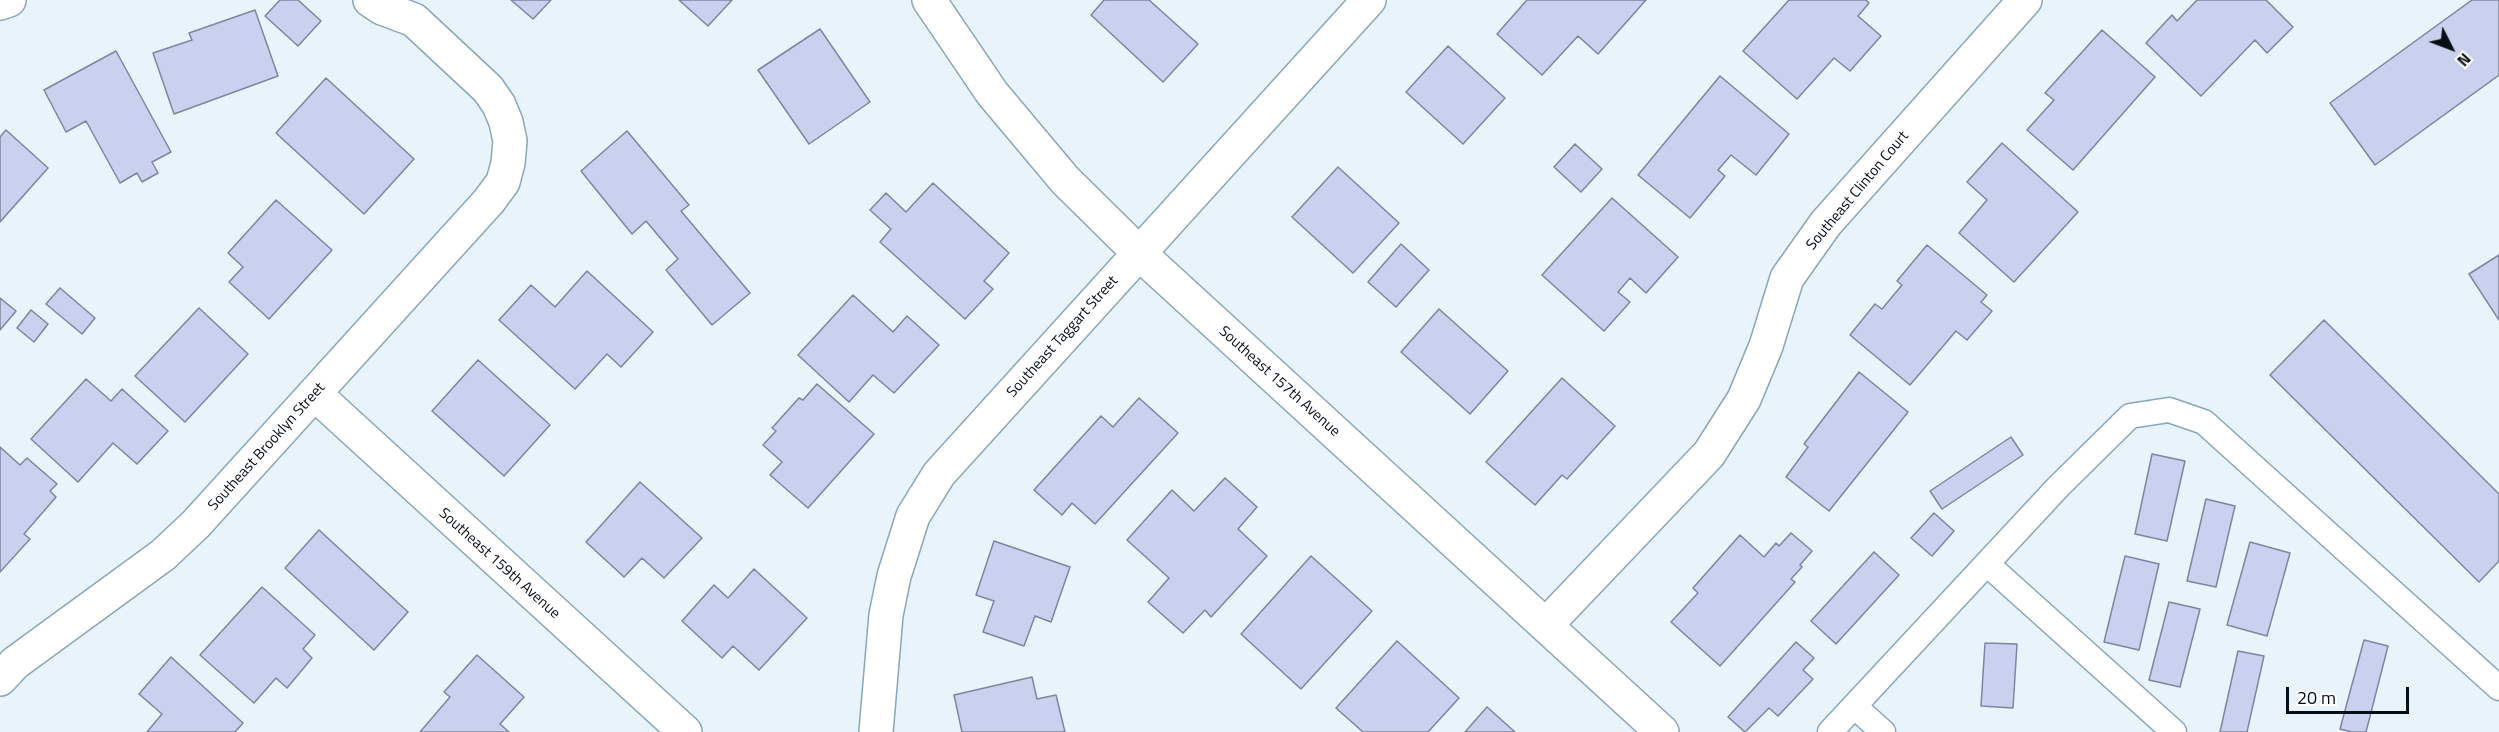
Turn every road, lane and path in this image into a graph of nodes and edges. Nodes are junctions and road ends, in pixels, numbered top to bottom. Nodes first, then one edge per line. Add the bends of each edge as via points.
1 (9, 0) edge
2 (370, 0) edge
3 (929, 0) edge
4 (1369, 0) edge
5 (2025, 0) edge
6 (0, 3) edge
7 (1139, 254) junction
8 (315, 394) junction
9 (1987, 564) junction
10 (1546, 625) junction
11 (0, 679) edge
12 (2499, 688) edge
13 (1854, 706) junction
14 (672, 728) edge
15 (876, 732) edge
16 (1662, 732) edge
17 (1830, 732) edge
18 (1883, 732) edge
19 (2174, 732) edge

1 - 6 street
2 - 8 street, Southeast Brooklyn Street via 414,20 488,89 507,122 508,163 503,182 489,201
3 - 7 street, Southeast 157th Avenue via 1018,126
4 - 7 street, Southeast Taggart Street
5 - 10 street, Southeast Clinton Court via 1826,224 1787,278 1744,399 1709,454
7 - 10 street, Southeast 157th Avenue
7 - 15 street, Southeast Taggart Street via 939,474 913,516 899,554 886,615
8 - 11 street, Southeast Brooklyn Street via 163,555 15,663
8 - 14 street, Southeast 159th Avenue
9 - 12 lane via 2130,416 2169,410 2204,422
9 - 13 lane
9 - 19 lane
10 - 16 street, Southeast 157th Avenue
13 - 17 lane
13 - 18 lane

